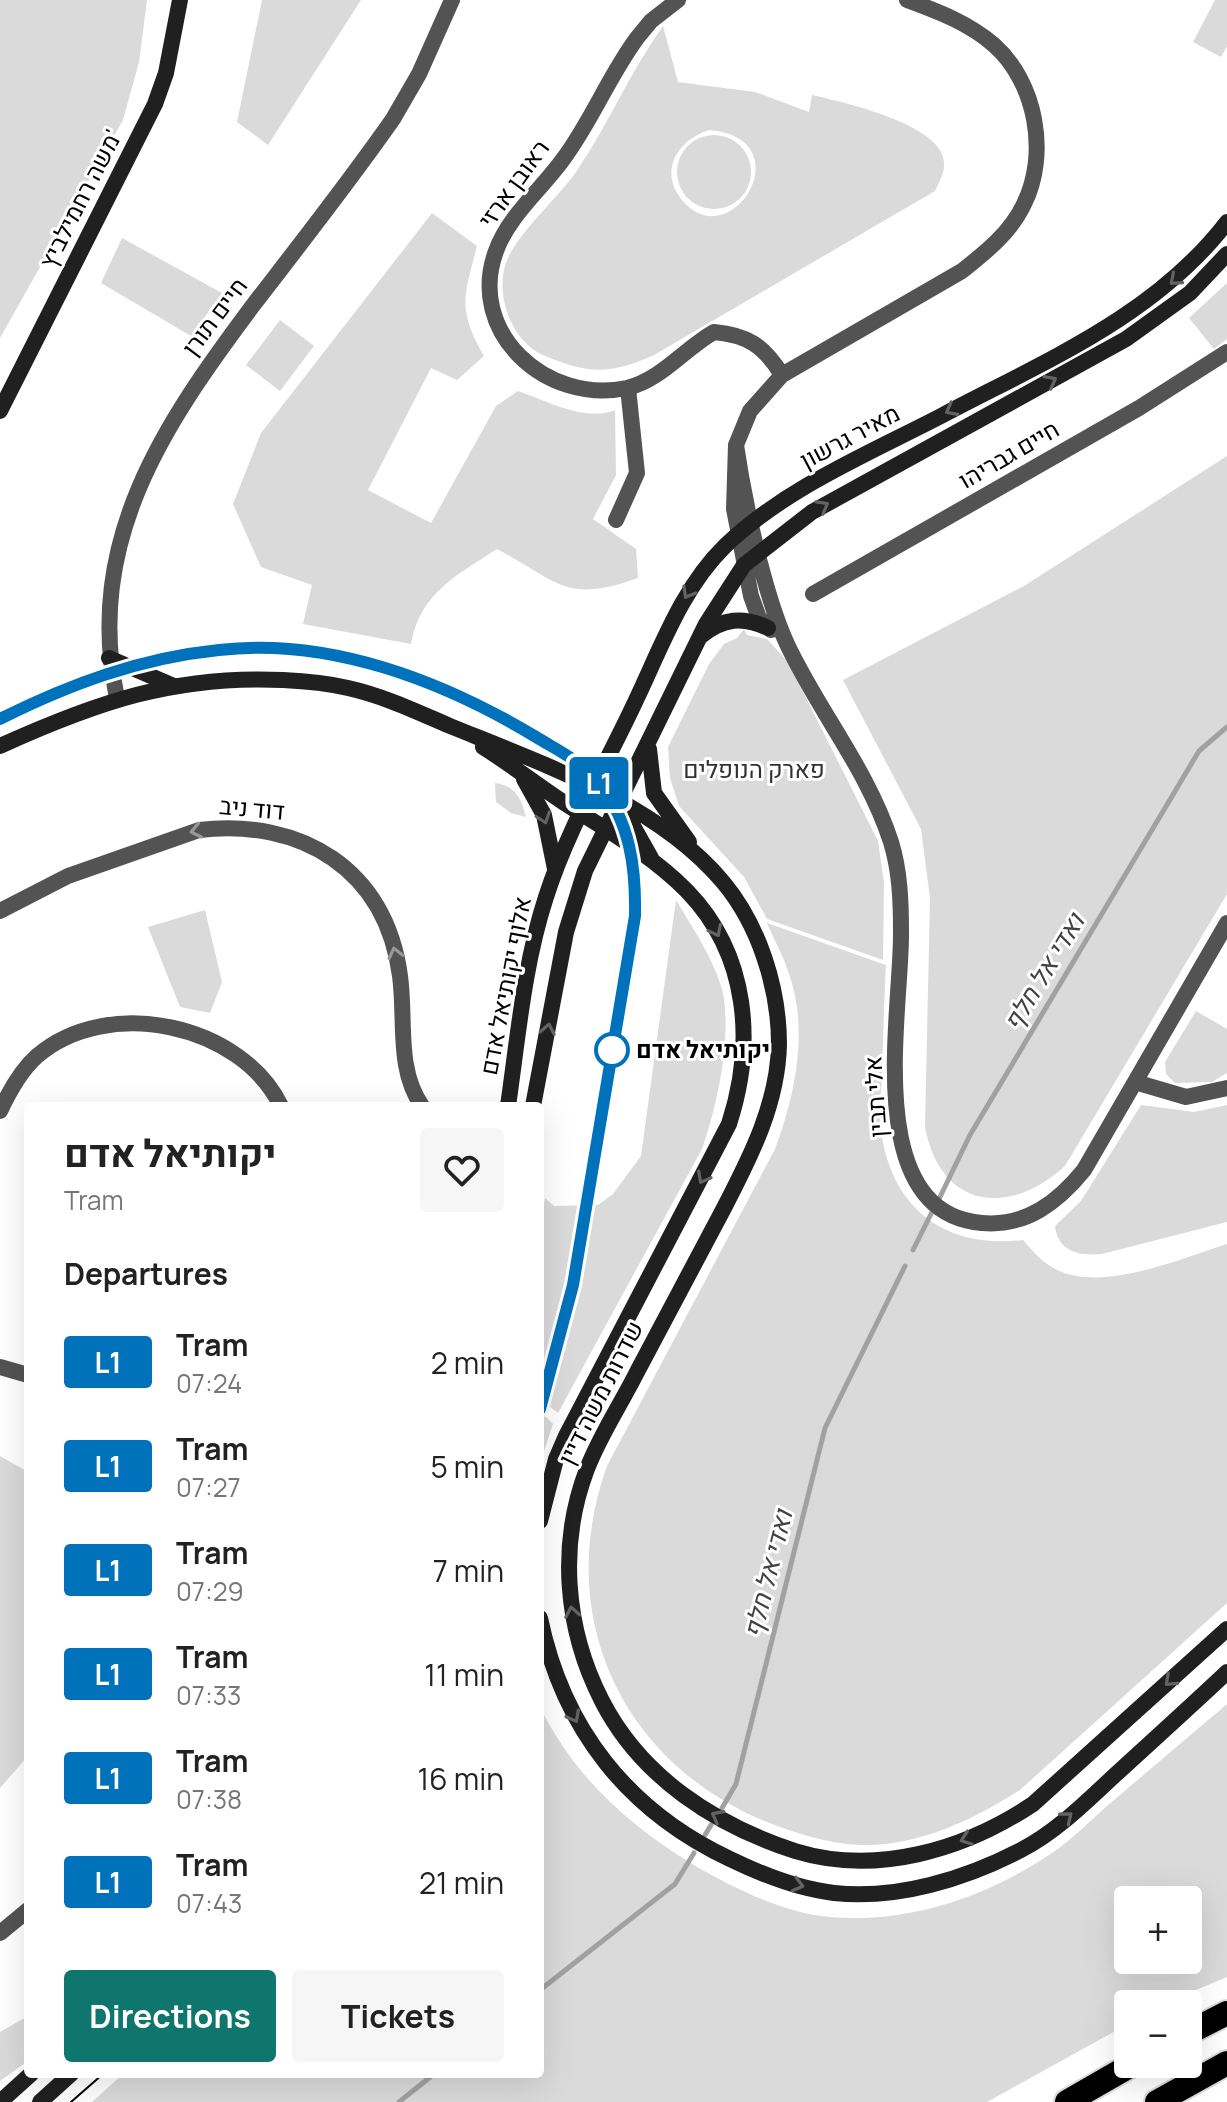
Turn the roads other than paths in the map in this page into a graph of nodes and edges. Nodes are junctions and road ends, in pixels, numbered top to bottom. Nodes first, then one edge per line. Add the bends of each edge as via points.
1 (180, 0) edge
2 (452, 0) edge
3 (678, 0) edge
4 (907, 0) edge
5 (1227, 222) edge
6 (1227, 254) edge
7 (1227, 352) edge
8 (782, 375) junction
9 (628, 388) junction
10 (0, 411) edge
11 (736, 445) junction
12 (616, 520) dead end
13 (752, 523) junction
14 (738, 534) junction
15 (759, 551) junction
16 (744, 565) junction
17 (813, 594) dead end
18 (768, 628) junction
19 (700, 637) junction
20 (787, 644) junction
21 (109, 658) junction
22 (176, 687) junction
23 (117, 698) junction
24 (451, 726) junction
25 (649, 744) junction
26 (0, 746) edge
27 (605, 766) junction
28 (519, 771) junction
29 (589, 800) junction
30 (620, 803) junction
31 (607, 830) junction
32 (653, 862) junction
33 (710, 868) junction
34 (555, 871) junction
35 (0, 911) edge
36 (1227, 923) edge
37 (1135, 1082) junction
38 (1227, 1088) edge
39 (278, 1102) edge
40 (420, 1102) edge
41 (509, 1102) edge
42 (534, 1102) edge
43 (0, 1111) edge
44 (0, 1367) edge
45 (24, 1374) edge
46 (544, 1507) edge
47 (1227, 1629) edge
48 (544, 1632) edge
49 (1227, 1672) edge
50 (24, 1913) edge
51 (0, 1933) edge
52 (1227, 2013) edge
53 (1202, 2026) edge
54 (1227, 2063) edge
55 (1114, 2075) edge
56 (27, 2078) edge
57 (67, 2078) edge
58 (0, 2102) edge
59 (40, 2102) edge
60 (1067, 2102) edge
61 (1157, 2102) edge

1 - 10 street, משה רחמילביץ' via 155,104
2 - 21 street, חיים תורן via 393,119 203,372 159,441 116,556 107,622
3 - 9 street, ראובן ארזי via 637,38 564,158 506,229 488,281 503,339 536,371 592,388
4 - 8 street via 965,24 1011,62 1035,124 1031,185 1013,222 962,271
5 -> 13 street, מאיר גרשון via 1177,278 1116,322 833,473
15 -> 6 street, מאיר גרשון via 858,485 1126,339 1190,293
7 - 17 street, חיים גבריהו via 1115,423
8 - 9 street via 756,342 714,332 645,382
8 - 11 street via 750,411
9 - 12 street via 637,473
11 - 13 street
11 - 14 street
13 - 14 street, מאיר גרשון
13 - 15 street
14 - 16 street, אלי תבין
14 -> 27 street, מאיר גרשון via 710,561 684,600
15 - 16 street, מאיר גרשון
15 - 20 street, אלי תבין
16 - 18 street, אלי תבין via 755,609
16 - 19 street, מאיר גרשון
18 - 19 street via 739,619 716,625
18 - 20 street, אלי תבין
19 - 25 street, מאיר גרשון
20 - 37 street, אלי תבין via 869,786 892,847 901,933 895,1097 907,1163 925,1193 954,1215 974,1222 1006,1222 1042,1211 1084,1170
21 - 22 street
21 - 23 street, חיים תורן
22 - 23 street, שדרות משה דיין
22 - 24 street, שדרות משה דיין via 252,680 325,684 391,700
23 - 26 street, שדרות משה דיין
24 - 28 street, שדרות משה דיין
24 - 29 street, שדרות משה דיין via 570,777
25 - 30 street, מאיר גרשון
25 - 33 street via 650,782 658,801
27 - 29 street, מאיר גרשון
27 - 30 street
28 - 29 street, שדרות משה דיין
28 -> 34 street via 544,815
29 - 30 street, שדרות משה דיין
29 - 31 street
29 - 34 street, אלוף יקותיאל אדם
30 - 31 street, מאיר גרשון
30 - 32 street
30 - 33 street, שדרות משה דיין
31 - 32 street, שדרות משה דיין
42 -> 31 street, אלוף יקותיאל אדם via 566,932 585,871
32 -> 46 street, שדרות משה דיין via 698,903 729,957 745,1026 742,1080 718,1149 561,1447
47 -> 33 street, שדרות משה דיין via 1033,1804 980,1834 915,1855 837,1861 775,1844 684,1796 624,1737 592,1682 573,1615 568,1561 576,1507 595,1451 747,1163 768,1108 777,1063 768,971 737,901
34 - 41 street, אלוף יקותיאל אדם via 530,961
40 -> 35 street, דוד ניב via 410,1085 395,945 376,904 336,860 292,836 248,828 199,830 68,876
36 - 37 street, אלי תבין
37 - 38 street via 1186,1097
39 - 43 street via 260,1073 234,1053 195,1034 127,1024 86,1030 38,1055
44 - 45 street
48 -> 49 street via 558,1682 579,1727 639,1802 692,1840 763,1875 833,1893 922,1887 1024,1849 1077,1809
50 - 51 street
52 - 53 highway
54 - 61 highway
55 - 60 highway
56 - 58 street
57 - 59 street

